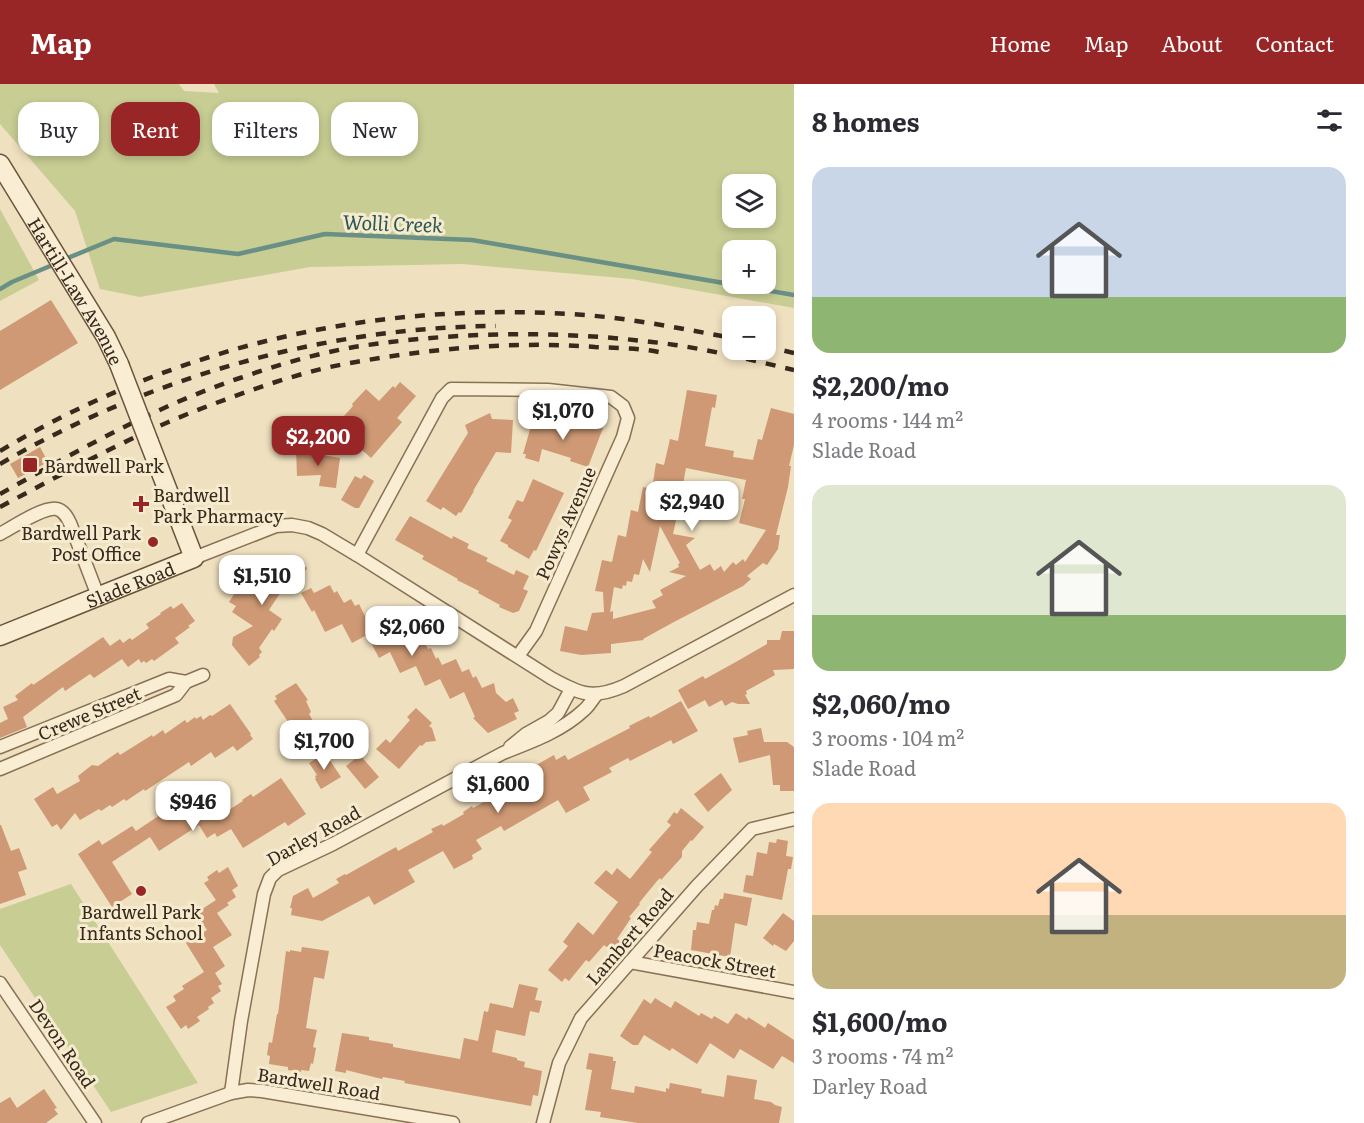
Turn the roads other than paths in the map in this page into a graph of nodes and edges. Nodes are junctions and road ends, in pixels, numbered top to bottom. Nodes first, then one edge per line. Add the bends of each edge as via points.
1 (0, 164) edge
2 (0, 534) edge
3 (357, 555) junction
4 (194, 558) junction
5 (794, 595) edge
6 (98, 596) junction
7 (0, 636) edge
8 (518, 656) junction
9 (203, 675) dead end
10 (186, 682) junction
11 (571, 689) junction
12 (596, 695) junction
13 (0, 747) edge
14 (503, 753) junction
15 (0, 769) edge
16 (794, 819) edge
17 (630, 963) junction
18 (0, 983) edge
19 (794, 992) edge
20 (231, 1093) junction
21 (95, 1123) edge
22 (148, 1123) edge
23 (453, 1123) edge
24 (543, 1123) edge

1 - 4 main road, Hartill-Law Avenue, bridge via 111,345
2 - 6 street via 44,510 61,511 67,516
3 - 4 street, Slade Road via 314,530 292,525 276,526
3 - 8 street, Slade Road
3 - 8 street, Powys Avenue via 442,398 451,389 548,390 611,397 623,406 628,418 623,436 536,631
4 - 6 main road, Slade Road
5 - 12 street, Darley Road via 624,686
6 - 7 main road, Slade Road
8 - 11 street, Slade Road
9 - 10 street, Crewe Street
10 - 13 street, Crewe Street via 169,679
10 - 15 street, Crewe Street via 176,695
11 - 12 street
11 - 14 street, Darley Road via 558,713
12 - 14 street, Darley Road via 574,718
14 - 20 street, Darley Road via 278,870 270,878 264,894
16 - 17 street, Lambert Road via 752,829
17 - 19 street, Peacock Street
17 - 24 street, Lambert Road via 581,1018 559,1063
18 - 21 street, Devon Road
20 - 22 street, Bardwell Road
20 - 23 street, Bardwell Road via 262,1090

